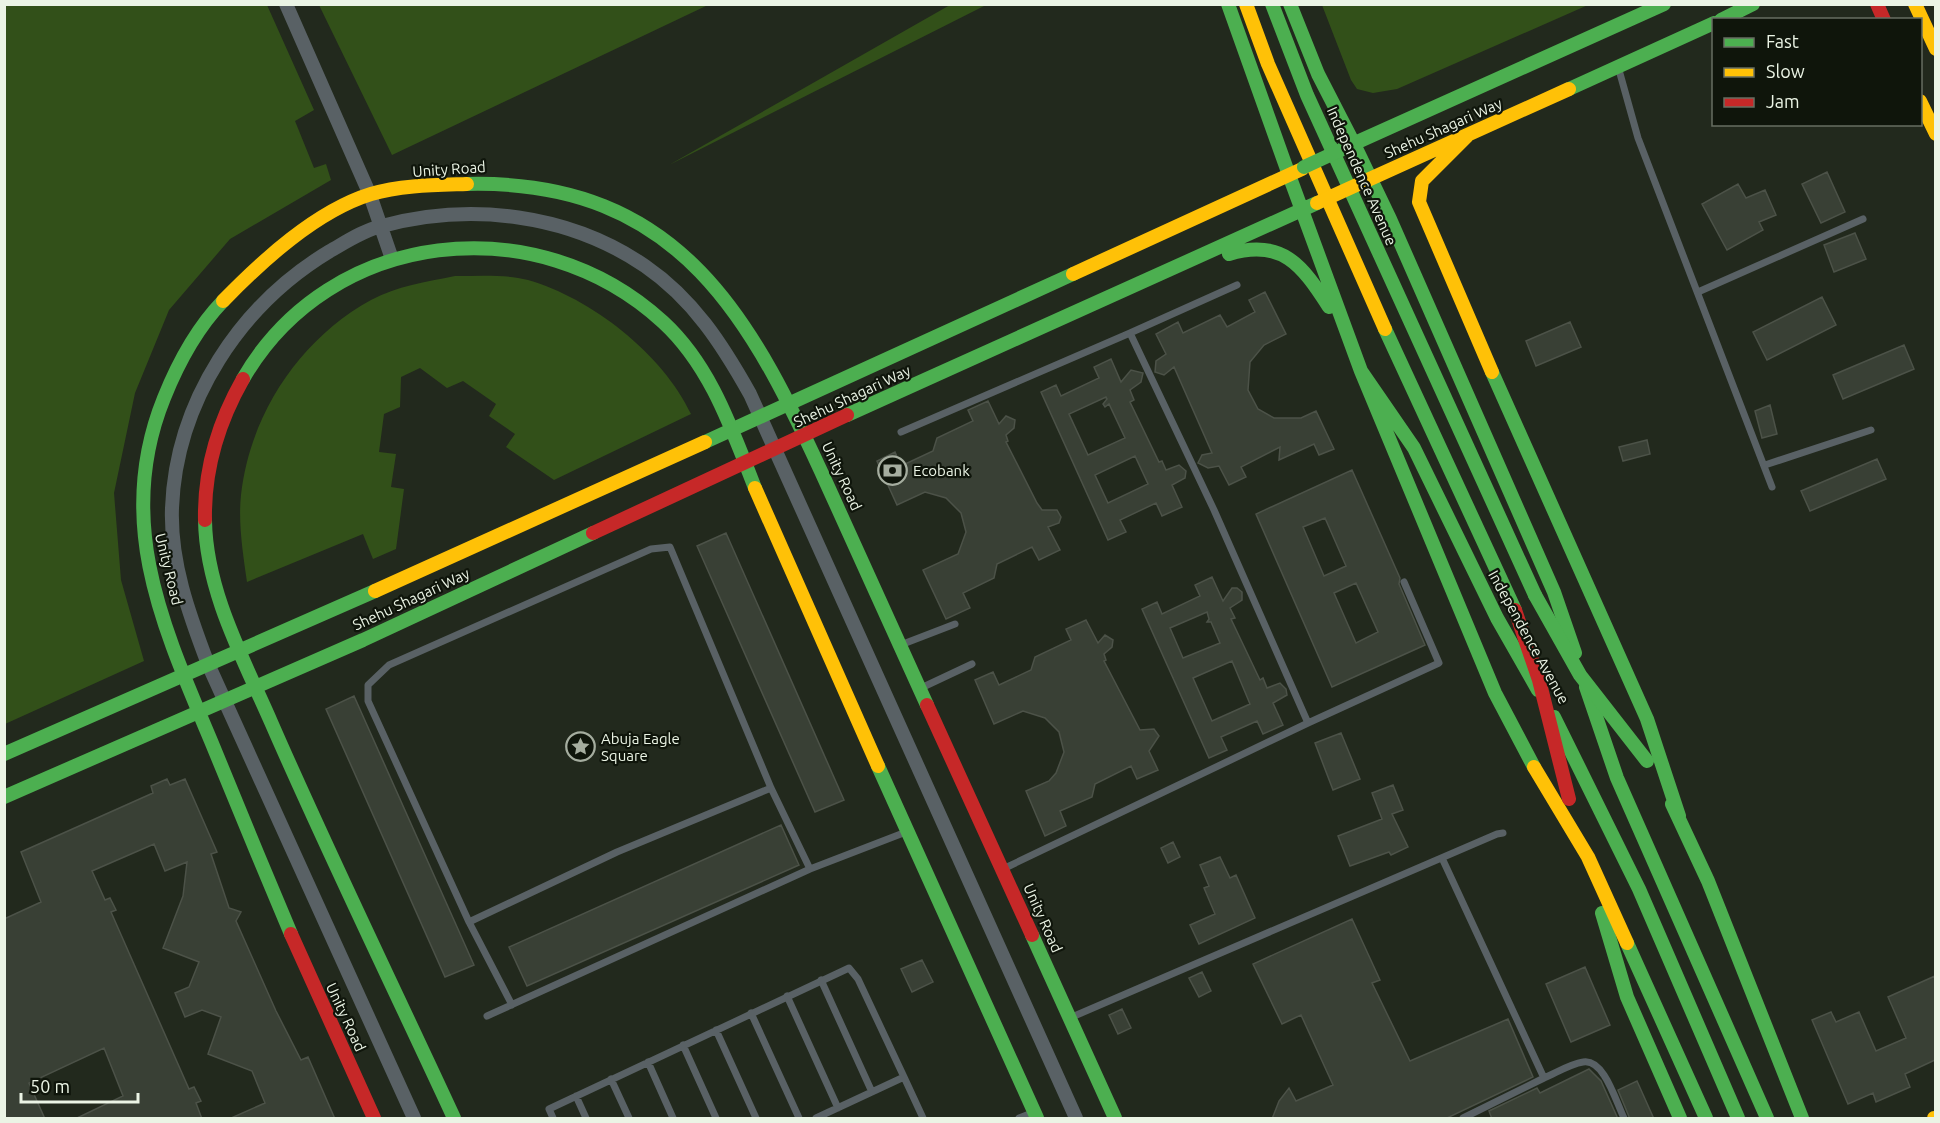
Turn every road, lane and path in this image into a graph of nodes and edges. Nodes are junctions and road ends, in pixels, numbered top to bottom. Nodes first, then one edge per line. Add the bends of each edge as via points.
1 (286, 4) edge
2 (1228, 4) edge
3 (1246, 4) edge
4 (1272, 4) edge
5 (1290, 4) edge
6 (1664, 4) edge
7 (1753, 4) edge
8 (1877, 4) edge
9 (1915, 4) edge
10 (1725, 18) edge
11 (1883, 18) edge
12 (1712, 23) edge
13 (1931, 26) edge
14 (1935, 49) edge
15 (1618, 68) junction
16 (1922, 106) edge
17 (1935, 135) edge
18 (1467, 136) junction
19 (1348, 146) junction
20 (1289, 175) junction
21 (1365, 181) junction
22 (370, 195) junction
23 (1304, 210) junction
24 (1863, 219) dead end
25 (380, 226) junction
26 (1199, 258) junction
27 (392, 259) junction
28 (1237, 285) dead end
29 (1698, 292) junction
30 (1130, 333) junction
31 (1347, 337) junction
32 (1361, 371) junction
33 (790, 403) junction
34 (760, 417) junction
35 (732, 430) junction
36 (1871, 430) dead end
37 (901, 432) dead end
38 (806, 437) junction
39 (774, 451) junction
40 (746, 463) junction
41 (1765, 465) junction
42 (1772, 487) dead end
43 (1404, 582) dead end
44 (955, 624) dead end
45 (901, 645) junction
46 (242, 651) junction
47 (208, 664) junction
48 (972, 664) dead end
49 (185, 674) junction
50 (256, 686) junction
51 (921, 688) junction
52 (224, 700) junction
53 (199, 711) junction
54 (1308, 723) junction
55 (4, 754) edge
56 (1653, 757) junction
57 (771, 788) junction
58 (4, 797) edge
59 (1563, 801) junction
60 (906, 832) junction
61 (1503, 833) dead end
62 (1588, 857) junction
63 (1442, 858) junction
64 (1003, 869) junction
65 (810, 870) junction
66 (469, 922) junction
67 (821, 980) junction
68 (788, 996) junction
69 (512, 1005) junction
70 (751, 1013) junction
71 (487, 1016) dead end
72 (1070, 1018) junction
73 (716, 1030) junction
74 (683, 1045) junction
75 (648, 1062) junction
76 (904, 1077) junction
77 (1544, 1078) junction
78 (611, 1079) junction
79 (872, 1092) junction
80 (576, 1096) junction
81 (838, 1108) junction
82 (1036, 1115) edge
83 (374, 1119) edge
84 (414, 1119) edge
85 (454, 1119) edge
86 (553, 1119) edge
87 (586, 1119) edge
88 (629, 1119) edge
89 (673, 1119) edge
90 (716, 1119) edge
91 (756, 1119) edge
92 (799, 1119) edge
93 (816, 1119) edge
94 (923, 1119) edge
95 (1019, 1119) edge
96 (1076, 1119) edge
97 (1115, 1119) edge
98 (1463, 1119) edge
99 (1624, 1119) edge
100 (1680, 1119) edge
101 (1707, 1119) edge
102 (1738, 1119) edge
103 (1767, 1119) edge
104 (1802, 1119) edge

1 - 22 street
2 - 20 main road, Independence Avenue
3 - 59 main road, Independence Avenue, bridge via 1268,64 1369,295 1532,649 1542,682
4 - 56 main road, Independence Avenue, bridge via 1311,103 1535,595 1580,675
5 - 19 main road, Independence Avenue
6 - 19 main road, Shehu Shagari Way
7 - 10 main road
8 - 11 main road
9 - 13 main road
12 - 15 main road, Shehu Shagari Way
13 - 14 main road
15 - 18 main road, Shehu Shagari Way
15 - 29 lane via 1638,138
16 - 17 main road
18 - 21 main road, Shehu Shagari Way
18 - 56 main road via 1422,181 1419,202 1647,719
19 - 20 main road, Shehu Shagari Way, bridge
19 - 21 main road, Independence Avenue
20 - 23 main road, Independence Avenue
20 - 33 main road, Shehu Shagari Way
21 - 23 main road, Shehu Shagari Way, bridge
21 - 103 main road, Independence Avenue via 1554,592 1617,778
22 - 25 street
22 - 33 main road, Unity Road via 467,183 510,183 577,197 646,228 675,248 726,297 752,330
22 - 49 main road, Unity Road via 290,238 248,273 185,349 152,424 141,506 144,549 168,632
23 - 26 main road, Shehu Shagari Way
23 - 31 main road, Independence Avenue
24 - 29 lane
25 - 27 street
25 - 34 street, Unity Road via 448,216 502,214 583,233 613,248 645,266 701,316 722,345
25 - 47 street, Unity Road via 309,263 270,296 214,365 198,399 177,467 172,518 183,591
26 - 31 main road via 1251,248 1285,254 1309,277
26 - 38 main road, Shehu Shagari Way via 1017,337
27 - 35 main road via 484,246 516,250 581,269 634,299 664,323 688,349
27 - 46 main road via 322,292 291,318 244,377 214,439 205,494 205,537 214,580
28 - 30 lane
29 - 41 lane
30 - 37 lane
30 - 54 lane
31 - 32 main road, Independence Avenue
32 - 59 main road via 1495,693 1524,750
32 - 102 main road, Independence Avenue via 1414,448 1497,618 1592,789
33 - 34 main road, Shehu Shagari Way
33 - 38 main road, Unity Road
34 - 35 main road, Shehu Shagari Way
34 - 39 street, Unity Road
35 - 40 main road
35 - 46 main road, Shehu Shagari Way
36 - 41 lane
38 - 39 main road, Shehu Shagari Way
38 - 45 main road, Unity Road
39 - 40 main road, Shehu Shagari Way
39 - 96 street, Unity Road
40 - 50 main road, Shehu Shagari Way
40 - 60 main road
41 - 42 lane
43 - 54 lane via 1439,663
44 - 45 lane
45 - 51 main road, Unity Road
46 - 47 main road, Shehu Shagari Way
46 - 50 main road
47 - 49 main road, Shehu Shagari Way
47 - 52 street, Unity Road
48 - 51 lane
49 - 53 main road, Unity Road
49 - 55 main road, Shehu Shagari Way
50 - 52 main road, Shehu Shagari Way
50 - 85 main road
51 - 64 main road, Unity Road
52 - 53 main road, Shehu Shagari Way
52 - 84 street, Unity Road
53 - 58 main road, Shehu Shagari Way
53 - 83 main road, Unity Road via 279,908
54 - 64 lane
56 - 104 main road, Independence Avenue via 1752,988
57 - 65 lane
57 - 66 lane via 617,852
57 - 66 lane via 670,547 651,549 389,665 368,685 368,701
59 - 62 main road
60 - 65 lane
60 - 82 main road
61 - 63 lane
62 - 100 main road via 1624,987
62 - 101 main road
63 - 72 lane
63 - 77 lane
64 - 72 main road, Unity Road
65 - 69 lane
66 - 69 lane
67 - 68 lane
67 - 76 lane via 849,968 858,979
67 - 79 lane
68 - 70 lane
68 - 81 lane
69 - 71 lane
70 - 73 lane
70 - 92 lane
72 - 97 main road, Unity Road
73 - 74 lane
73 - 91 lane
74 - 75 lane
74 - 90 lane
75 - 78 lane
75 - 89 lane
76 - 79 lane
76 - 94 lane
77 - 98 lane
77 - 99 lane via 1591,1061 1600,1066
78 - 80 lane
78 - 88 lane
79 - 81 lane
80 - 86 lane via 549,1109
80 - 87 lane
81 - 93 lane
82 - 95 lane

